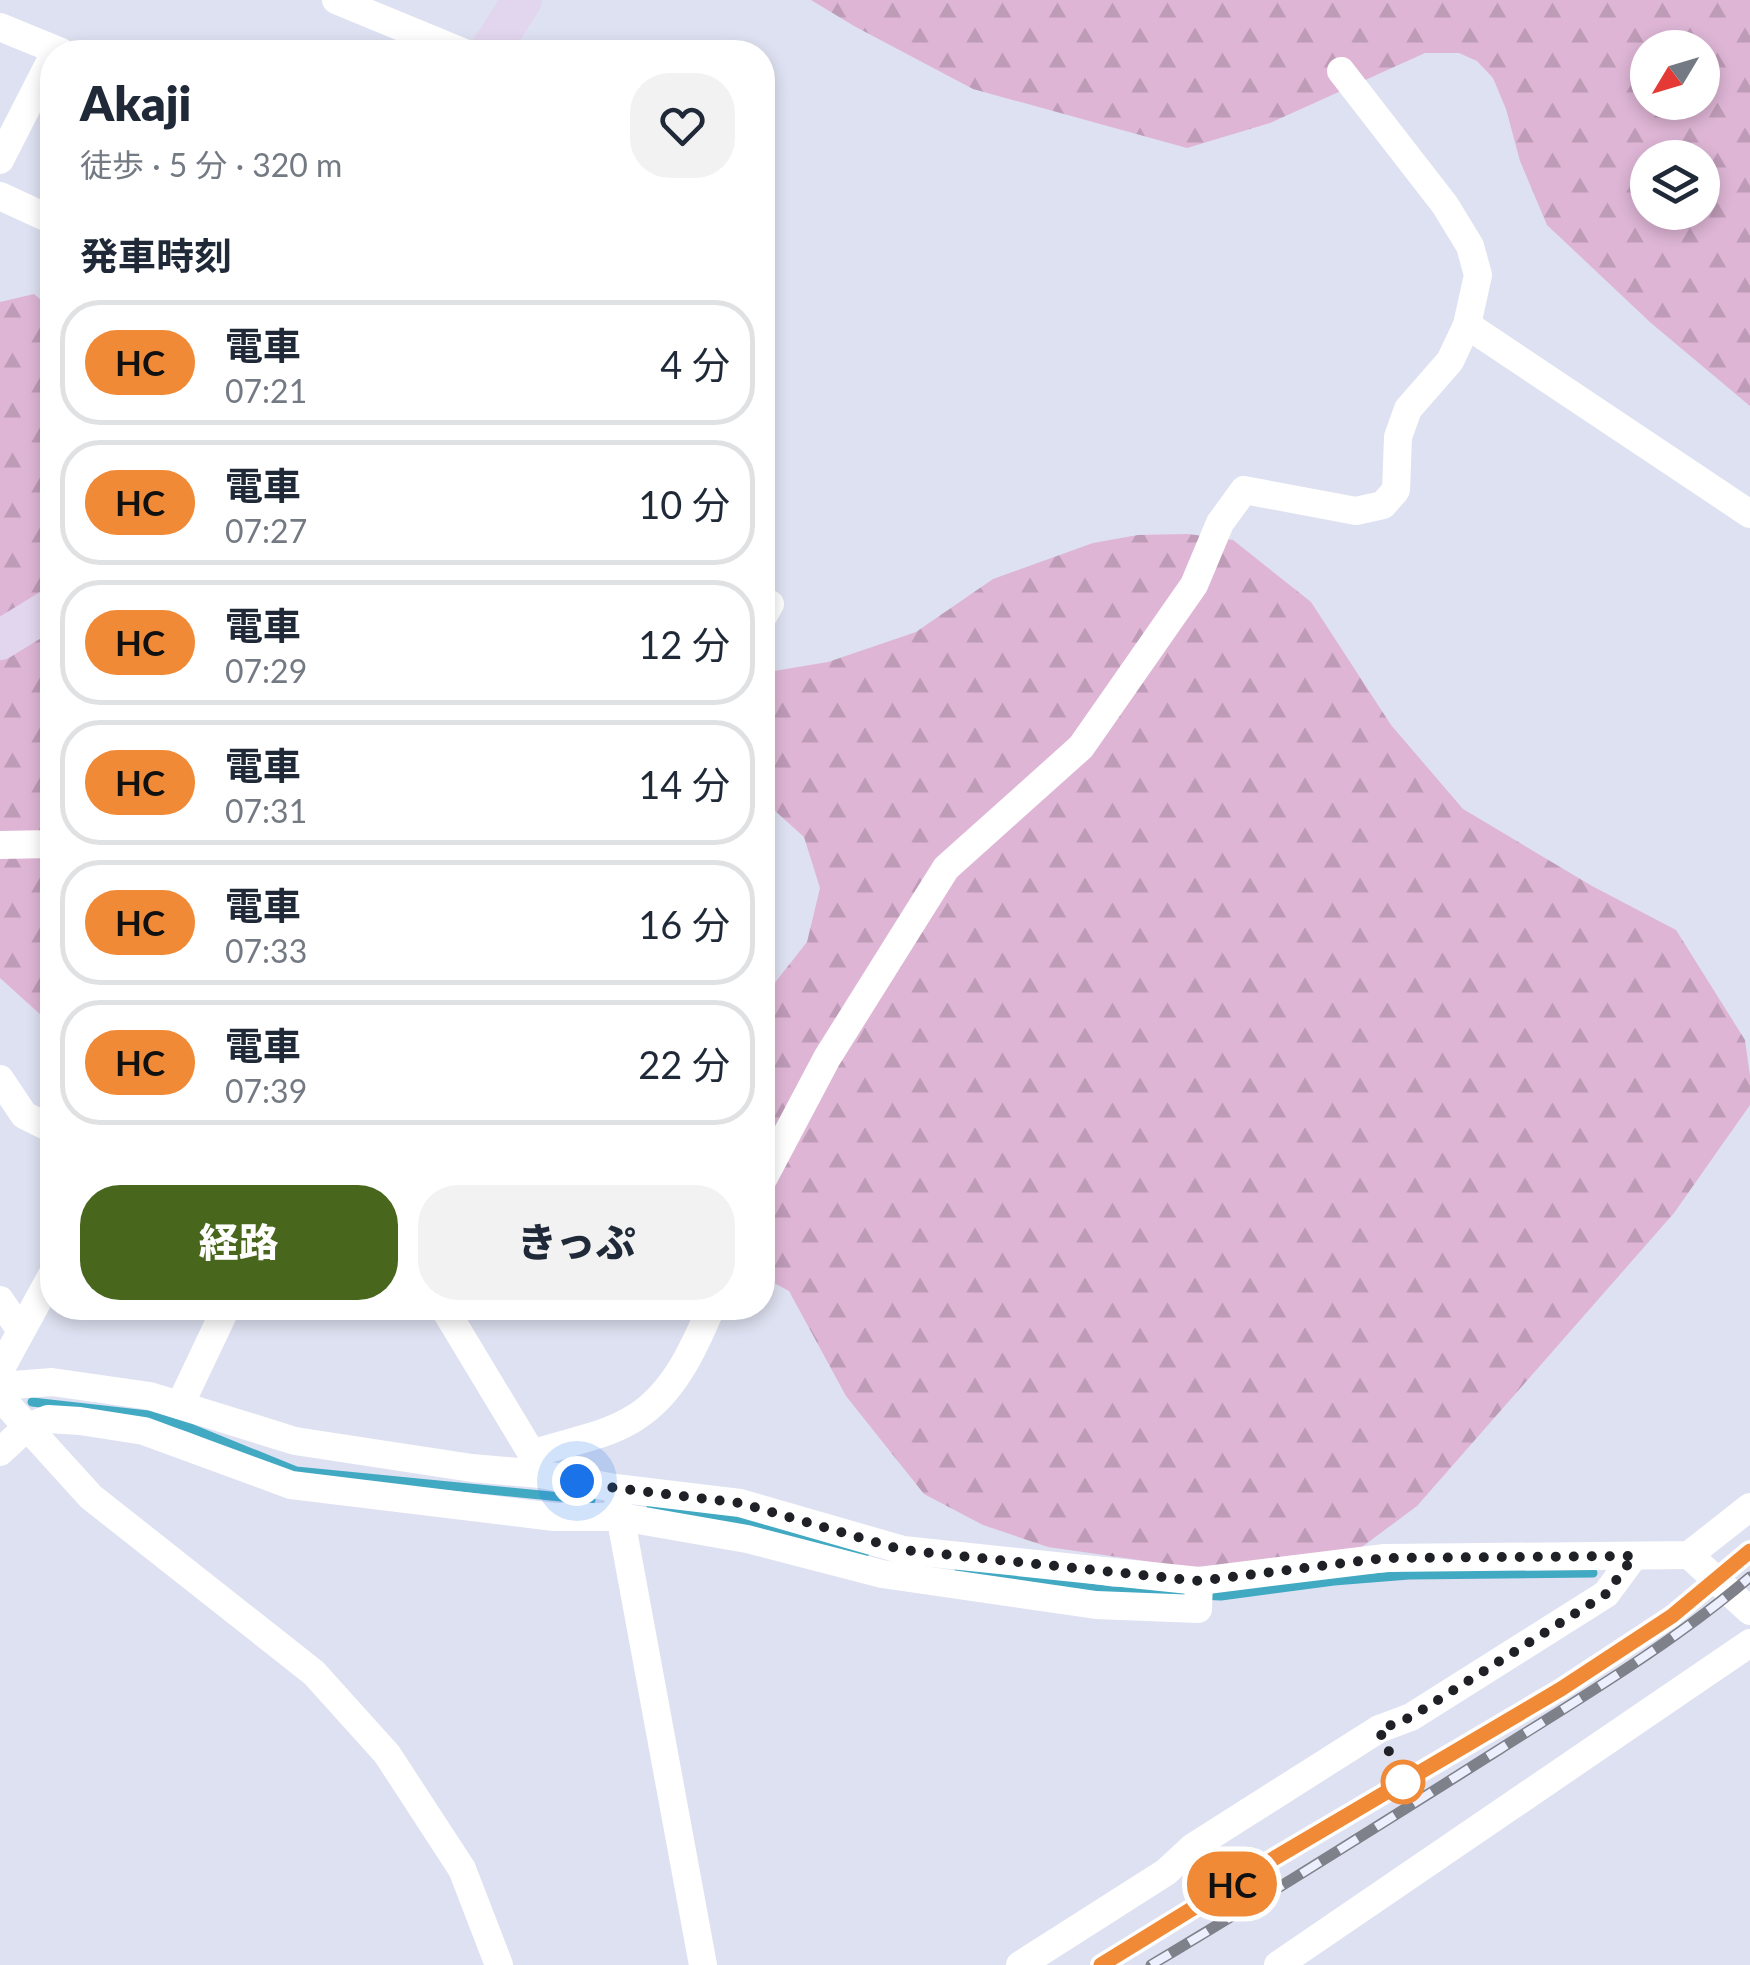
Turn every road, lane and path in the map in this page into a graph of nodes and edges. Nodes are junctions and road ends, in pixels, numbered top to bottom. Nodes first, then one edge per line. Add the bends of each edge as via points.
1 (336, 0) edge
2 (522, 0) edge
3 (0, 26) edge
4 (433, 40) edge
5 (497, 40) edge
6 (40, 46) edge
7 (1341, 71) dead end
8 (40, 84) edge
9 (0, 160) edge
10 (0, 196) edge
11 (40, 214) edge
12 (1467, 324) junction
13 (1750, 514) edge
14 (40, 615) edge
15 (0, 640) edge
16 (40, 844) edge
17 (0, 845) edge
18 (0, 1079) edge
19 (40, 1123) edge
20 (775, 1157) edge
21 (40, 1297) edge
22 (0, 1300) edge
23 (220, 1320) edge
24 (451, 1320) edge
25 (706, 1320) edge
26 (22, 1331) junction
27 (0, 1370) edge
28 (0, 1386) edge
29 (0, 1397) edge
30 (180, 1406) junction
31 (26, 1428) junction
32 (0, 1452) edge
33 (536, 1464) junction
34 (615, 1488) junction
35 (1750, 1507) edge
36 (621, 1517) junction
37 (1689, 1555) junction
38 (1634, 1556) junction
39 (1198, 1591) junction
40 (1750, 1611) edge
41 (1750, 1644) edge
42 (498, 1965) edge
43 (703, 1965) edge
44 (1020, 1965) edge
45 (1278, 1965) edge

1 - 4 street
2 - 5 street
3 - 6 street
7 - 12 street via 1470,246 1478,275
8 - 9 street
10 - 11 street
12 - 13 street
12 - 20 street via 1450,361 1408,409 1398,437 1396,490 1384,505 1356,511 1244,490 1220,524 1194,585 1081,746 946,868
14 - 15 street
16 - 17 street
18 - 19 street via 24,1115
21 - 26 street
22 - 26 street
23 - 30 street
24 - 33 street
25 - 33 street via 664,1394 636,1418
26 - 27 street
28 - 30 street via 52,1382
29 - 31 street
30 - 33 street via 296,1441 472,1468
31 - 32 street
31 - 36 street via 48,1419 144,1431 291,1485 554,1518
31 - 42 street via 91,1497 314,1673 387,1754 462,1870
33 - 34 street
34 - 36 street
34 - 39 street via 740,1503 903,1550
35 - 37 street
36 - 39 street via 748,1539 882,1574 1096,1605 1198,1608
36 - 43 street
37 - 38 street
37 - 40 street
38 - 39 street via 1385,1558
38 - 44 street via 1606,1594 1193,1846 1166,1872
41 - 45 street

